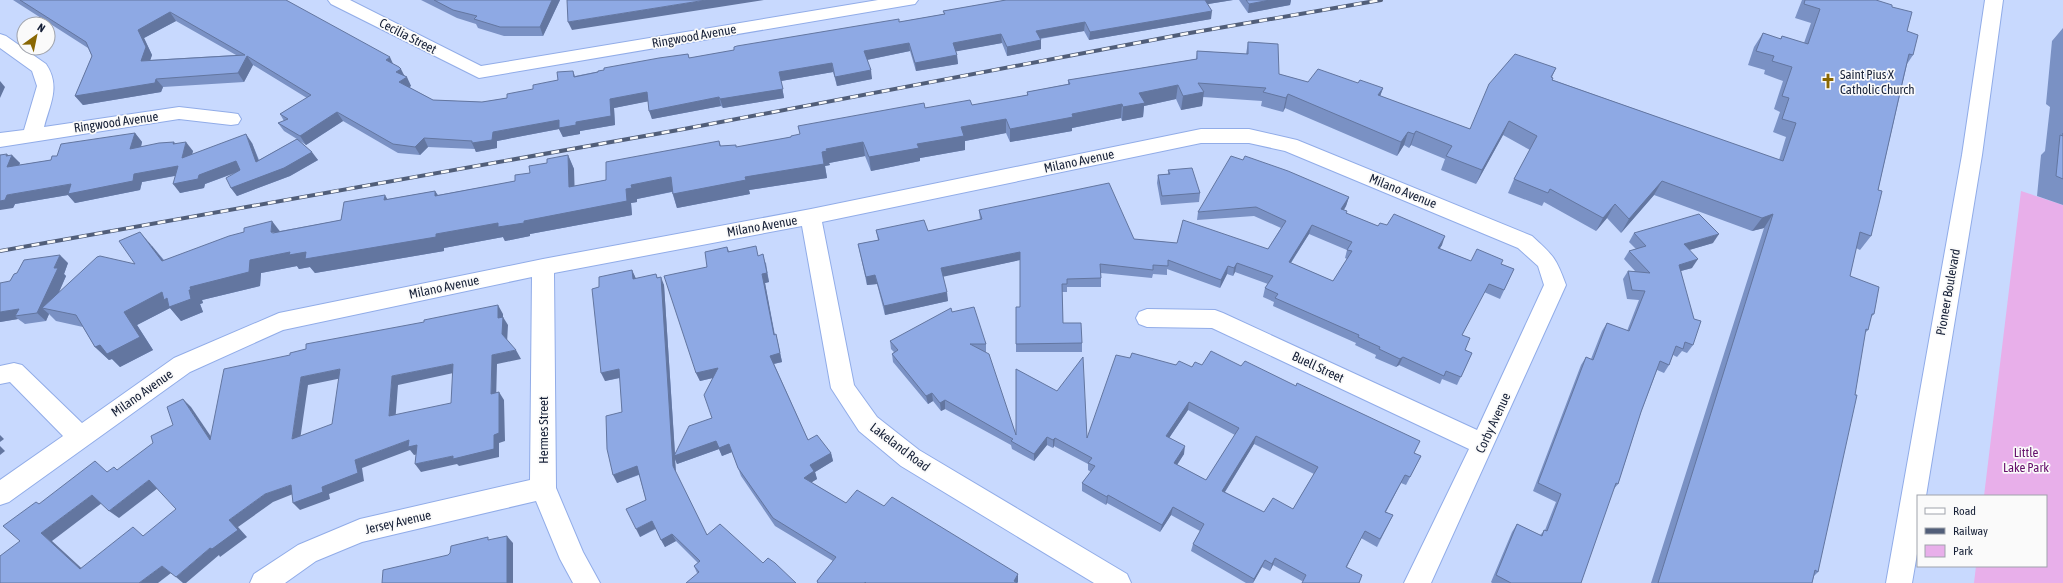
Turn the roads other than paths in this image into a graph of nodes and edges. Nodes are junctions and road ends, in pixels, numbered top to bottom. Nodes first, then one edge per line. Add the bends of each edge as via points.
1 (337, 0) edge
2 (909, 0) edge
3 (1994, 0) edge
4 (0, 40) edge
5 (479, 72) joint
6 (231, 118) dead end
7 (32, 135) junction
8 (0, 140) edge
9 (811, 217) junction
10 (1547, 262) joint
11 (543, 267) junction
12 (1147, 318) dead end
13 (0, 375) edge
14 (80, 437) junction
15 (1483, 444) junction
16 (543, 488) junction
17 (0, 494) edge
18 (1105, 580) edge
19 (263, 583) edge
20 (587, 583) edge
21 (1417, 583) edge
22 (1899, 583) edge

1 - 5 street, Cecilia Street
2 - 5 street, Ringwood Avenue
3 - 22 street, Pioneer Boulevard via 1972,155
4 - 7 street via 40,68 46,86
6 - 7 street, Ringwood Avenue via 179,113
7 - 8 street, Ringwood Avenue
9 - 10 street, Milano Avenue via 1201,136 1249,136 1290,146 1525,242
9 - 11 street, Milano Avenue
9 - 18 street, Lakeland Road via 843,388 868,424 910,458
10 - 15 street, Corby Avenue via 1555,284
11 - 14 street, Milano Avenue via 279,322 182,365
11 - 16 street, Hermes Street
12 - 15 street, Buell Street via 1215,319
13 - 14 street via 14,372
14 - 17 street, Milano Avenue
15 - 21 street, Corby Avenue
16 - 19 street, Jersey Avenue via 360,531 307,553
16 - 20 street, Hermes Street via 573,559

